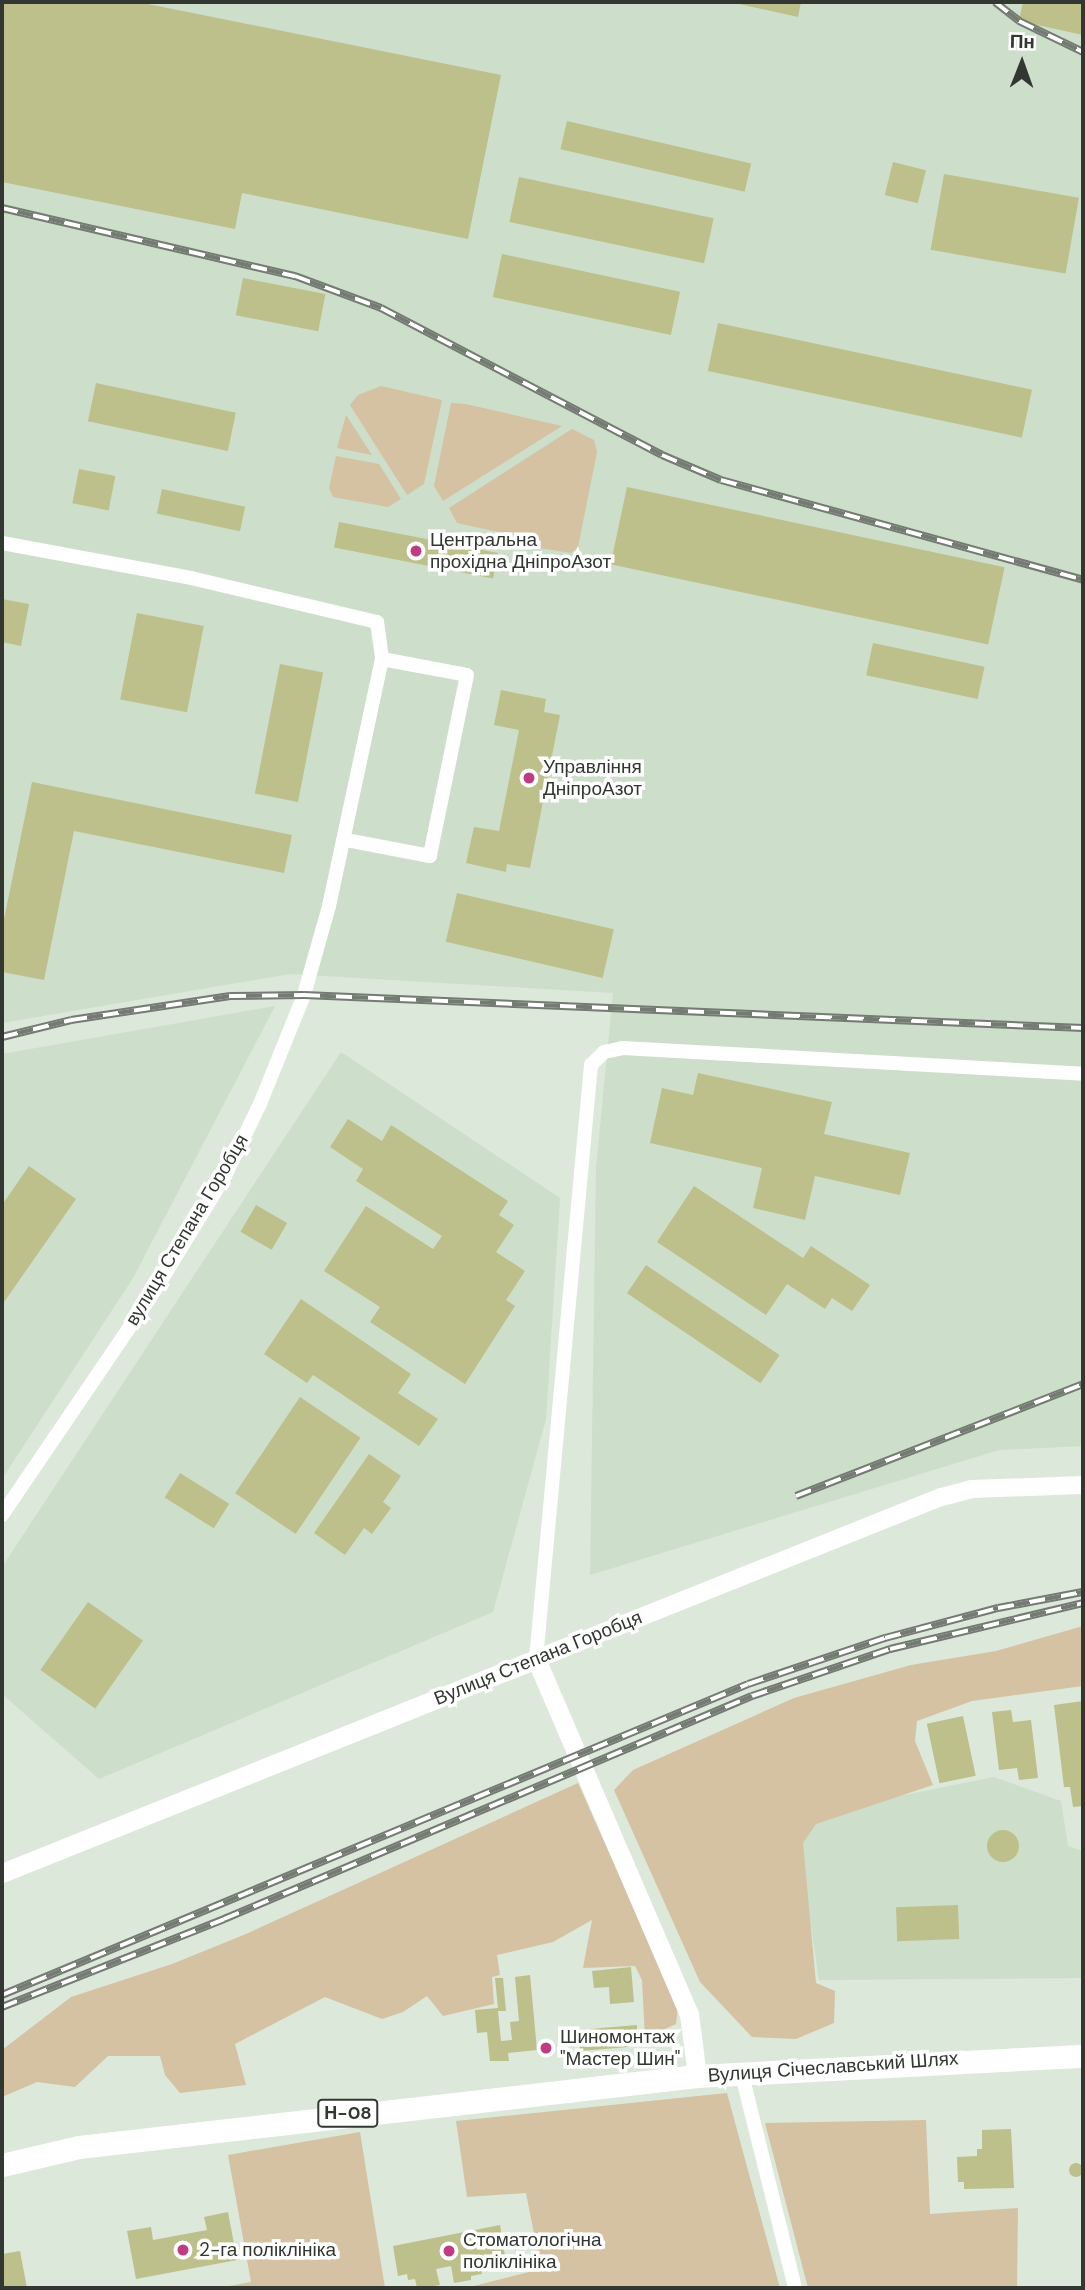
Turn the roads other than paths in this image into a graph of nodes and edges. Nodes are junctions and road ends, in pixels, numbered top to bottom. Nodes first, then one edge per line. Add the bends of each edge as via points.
1 (2, 542) edge
2 (382, 659) junction
3 (345, 840) junction
4 (1083, 1074) edge
5 (1083, 1485) edge
6 (2, 1515) edge
7 (536, 1659) junction
8 (2, 1873) edge
9 (1083, 2056) edge
10 (741, 2071) junction
11 (697, 2076) junction
12 (2, 2165) edge
13 (795, 2288) edge

1 - 2 street, вулиця Степана Горобця via 191,578 377,622
2 - 3 street, вулиця Степана Горобця
2 - 3 street via 467,675 430,856
3 - 6 street, вулиця Степана Горобця via 304,995 225,1176 159,1284
4 - 7 street via 623,1048 604,1052 591,1065
5 - 7 street, Вулиця Степана Горобця via 972,1489 942,1497
7 - 8 main road, Вулиця Степана Горобця
7 - 11 main road via 689,2014
9 - 10 main road, Вулиця Січеславський Шлях / Н-08
10 - 11 main road, Вулиця Січеславський Шлях / Н-08
10 - 13 street
11 - 12 main road, Вулиця Січеславський Шлях / Н-08 via 93,2145

